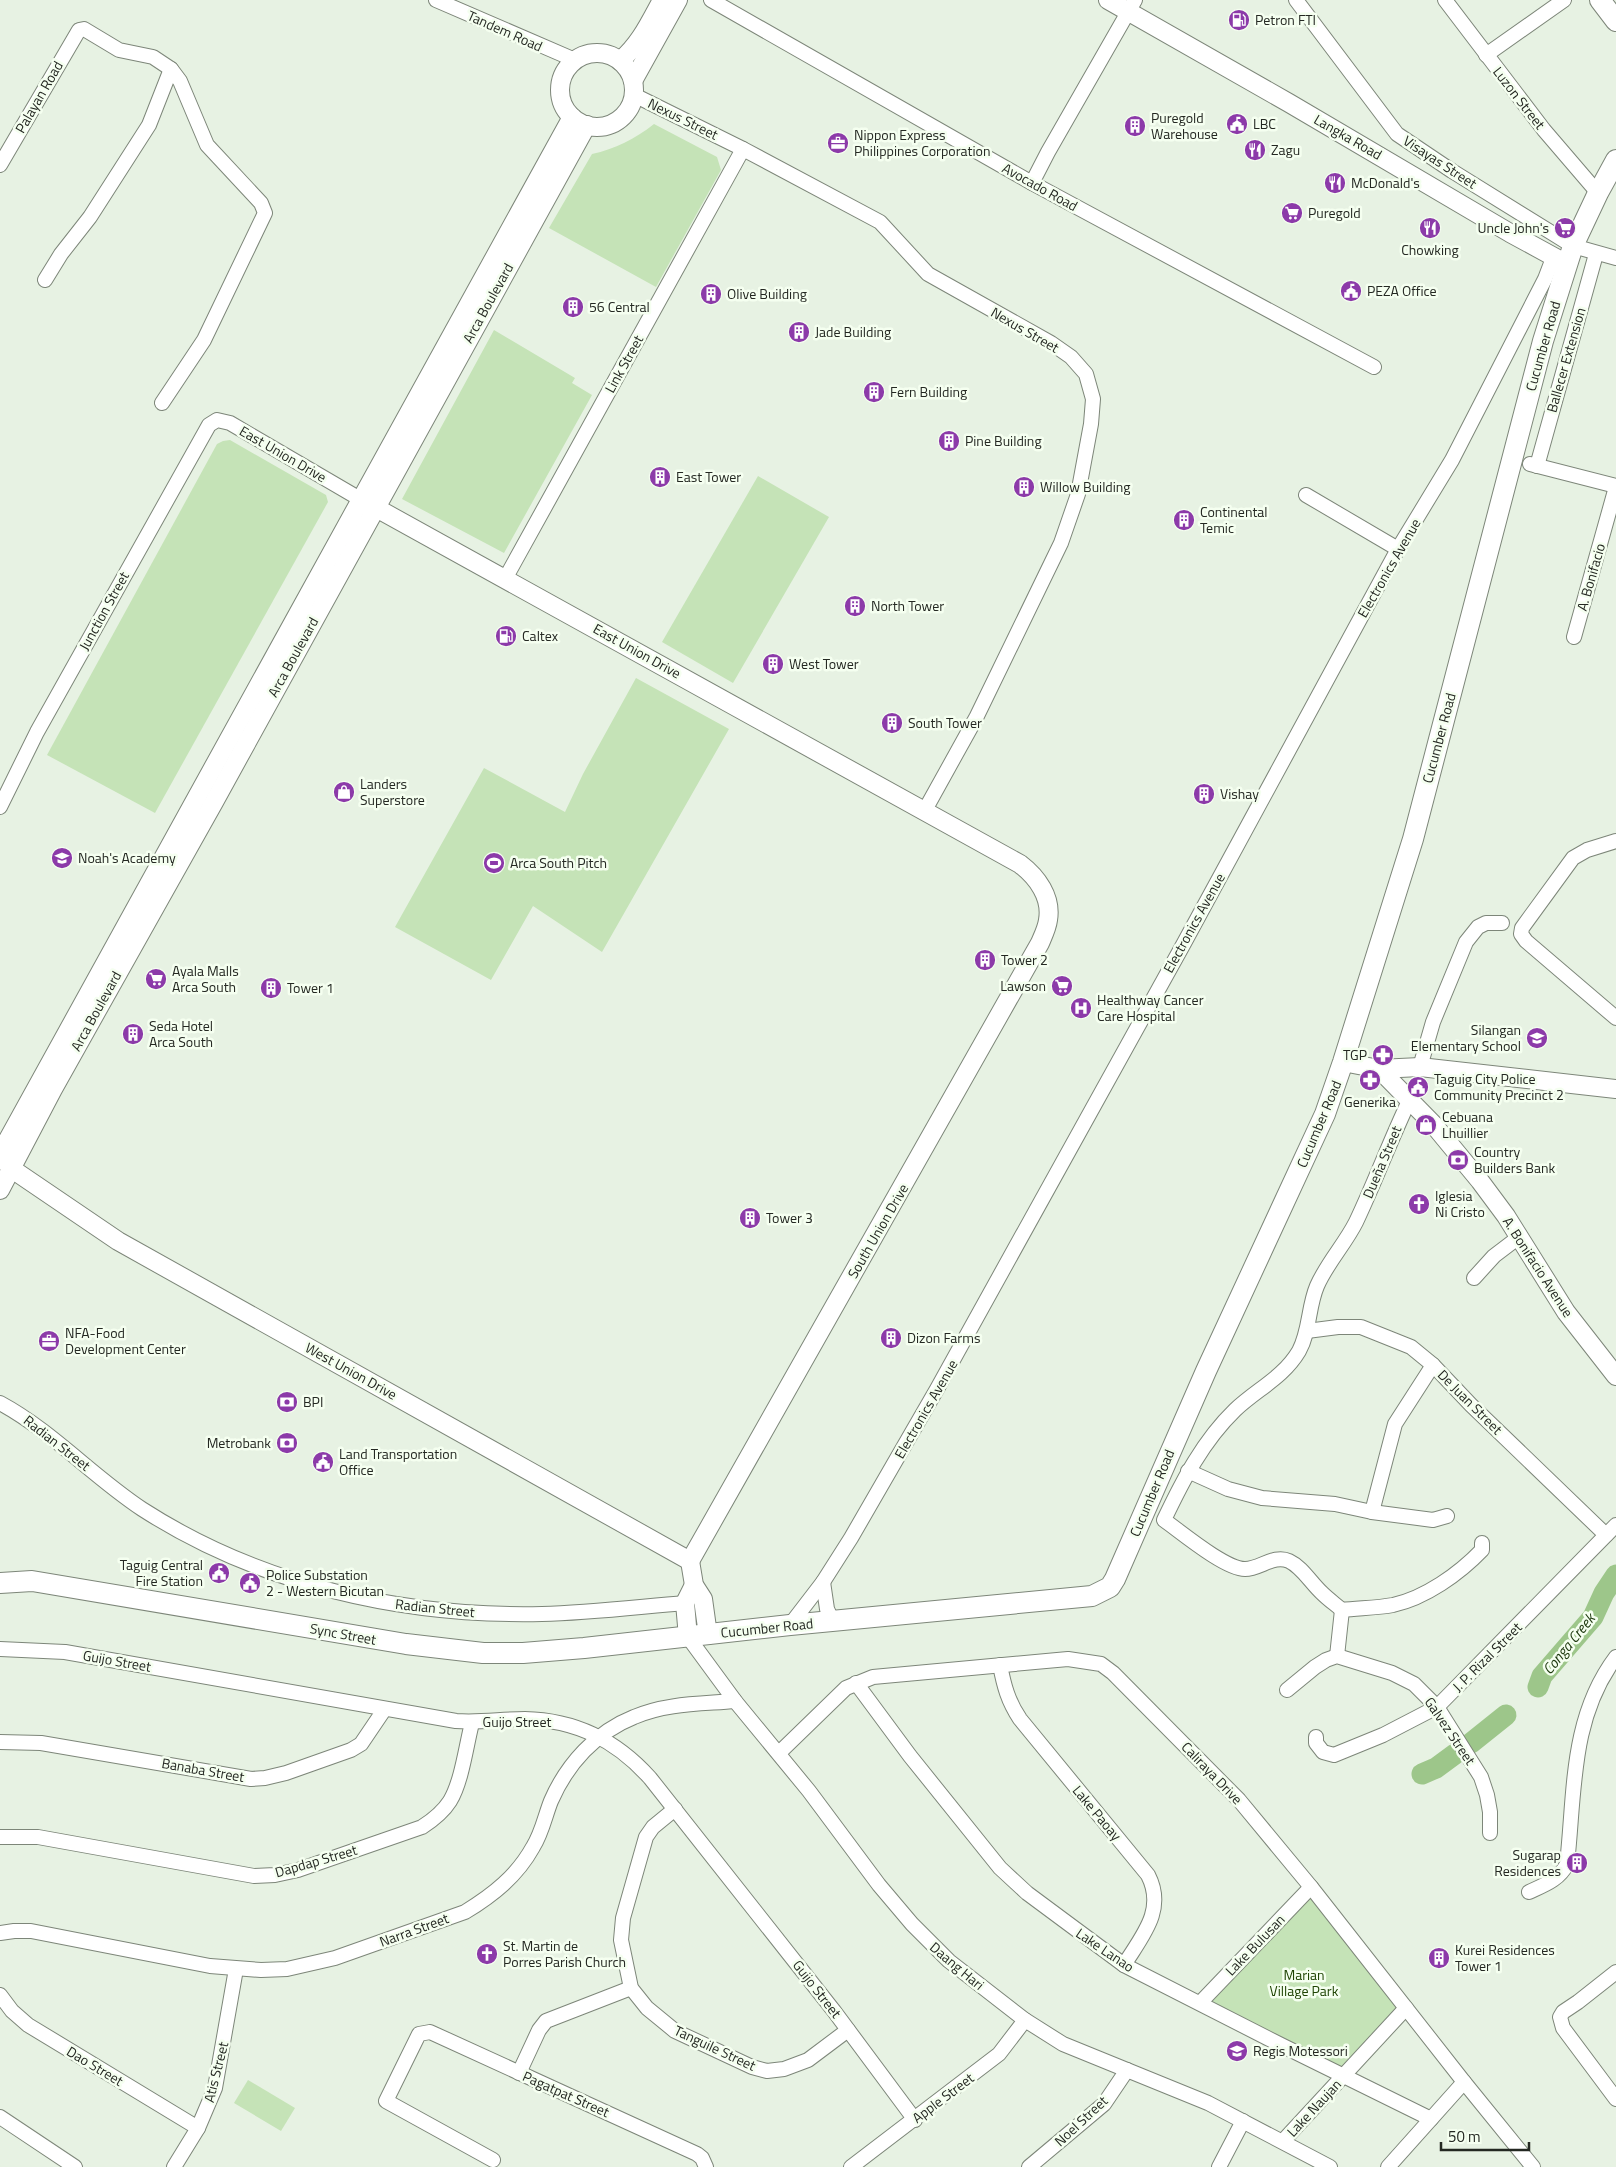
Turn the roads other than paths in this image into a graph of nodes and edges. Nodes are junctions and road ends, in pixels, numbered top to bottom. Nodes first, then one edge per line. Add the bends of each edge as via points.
1 (436, 0) edge
2 (662, 0) edge
3 (678, 0) edge
4 (711, 0) edge
5 (1108, 0) edge
6 (1296, 0) edge
7 (1445, 0) edge
8 (1564, 0) edge
9 (1600, 0) edge
10 (1131, 5) edge
11 (1616, 21) edge
12 (1486, 55) junction
13 (575, 60) junction
14 (620, 61) junction
15 (171, 69) junction
16 (633, 88) junction
17 (579, 121) junction
18 (743, 149) junction
19 (1616, 160) edge
20 (0, 165) edge
21 (1032, 183) junction
22 (1598, 193) junction
23 (1596, 254) junction
24 (1565, 256) junction
25 (1616, 258) edge
26 (45, 280) dead end
27 (1374, 367) dead end
28 (162, 403) dead end
29 (217, 420) joint
30 (1616, 487) edge
31 (1306, 495) dead end
32 (367, 503) junction
33 (1398, 549) junction
34 (505, 579) junction
35 (1574, 637) dead end
36 (0, 807) edge
37 (925, 810) junction
38 (1616, 841) edge
39 (1046, 896) joint
40 (1502, 923) dead end
41 (1616, 1018) edge
42 (1343, 1062) junction
43 (1420, 1067) junction
44 (1379, 1069) junction
45 (1616, 1089) edge
46 (1409, 1101) junction
47 (0, 1155) edge
48 (12, 1169) junction
49 (0, 1190) edge
50 (1520, 1237) junction
51 (1474, 1278) dead end
52 (1307, 1331) junction
53 (1433, 1365) junction
54 (1616, 1376) edge
55 (0, 1403) edge
56 (1188, 1471) junction
57 (1372, 1512) junction
58 (1446, 1516) dead end
59 (1611, 1530) edge
60 (1482, 1544) dead end
61 (690, 1561) junction
62 (0, 1582) edge
63 (822, 1582) junction
64 (694, 1585) junction
65 (685, 1603) junction
66 (1342, 1610) junction
67 (834, 1622) junction
68 (790, 1625) junction
69 (698, 1636) junction
70 (0, 1649) edge
71 (1338, 1656) junction
72 (1616, 1657) edge
73 (1000, 1665) junction
74 (856, 1683) junction
75 (1287, 1690) dead end
76 (735, 1701) junction
77 (1437, 1707) junction
78 (384, 1710) junction
79 (472, 1723) junction
80 (599, 1737) junction
81 (1316, 1737) dead end
82 (0, 1742) edge
83 (779, 1753) junction
84 (675, 1810) junction
85 (1490, 1834) dead end
86 (0, 1837) edge
87 (1311, 1887) junction
88 (1529, 1892) dead end
89 (0, 1933) edge
90 (1124, 1965) junction
91 (236, 1970) junction
92 (1616, 1972) edge
93 (632, 1988) junction
94 (0, 1995) edge
95 (1200, 2003) junction
96 (1406, 2008) junction
97 (1026, 2020) junction
98 (848, 2030) junction
99 (1127, 2070) junction
100 (519, 2073) junction
101 (1344, 2076) junction
102 (1464, 2082) junction
103 (1616, 2099) edge
104 (0, 2117) edge
105 (1431, 2119) junction
106 (915, 2120) junction
107 (1243, 2121) junction
108 (198, 2128) junction
109 (1283, 2141) junction
110 (493, 2160) dead end
111 (59, 2163) edge
112 (75, 2167) edge
113 (174, 2167) edge
114 (706, 2167) edge
115 (851, 2167) edge
116 (1029, 2167) edge
117 (1219, 2167) edge
118 (1330, 2167) edge
119 (1388, 2167) edge
120 (1533, 2167) edge

1 - 13 street, Tandem Road
2 - 14 street via 641,38
3 - 16 street
4 - 21 street, Avocado Road
5 - 10 street, Langka Road
6 - 24 street, Visayas Street via 1397,134
7 - 12 street, Luzon Street
8 - 12 street
9 - 11 main road
10 - 21 street
10 - 24 street, Langka Road
12 - 22 street, Luzon Street
13 - 14 street via 603,53
13 - 17 street via 565,71 560,90 565,109
14 - 16 street via 626,66
15 - 20 street, Palayan Road via 153,57 118,50 84,29 79,30
15 - 26 street via 149,125
15 - 28 street via 180,81 207,145 261,203 265,213 204,340
16 - 17 street via 627,111 614,122 596,127
16 - 18 street, Nexus Street
17 - 32 street, Arca Boulevard
18 - 34 street, Link Street
18 - 37 street, Nexus Street via 880,222 933,278 1071,357 1086,374 1093,399 1078,494 1061,543 976,718
19 - 22 main road, Cucumber Road
21 - 27 street, Avocado Road
22 - 24 main road, Cucumber Road
23 - 24 street, Visayas Street
23 - 25 street, Visayas Street
23 - 30 street, Ballecer Extension via 1533,464
24 - 33 street, Electronics Avenue via 1545,279 1452,460
24 - 42 main road, Cucumber Road via 1413,839
29 - 32 street, East Union Drive via 230,423
29 - 36 street, Junction Street via 204,432 25,754
30 - 35 street, A. Bonifacio
31 - 33 street
32 - 34 street, East Union Drive
32 - 47 street, Arca Boulevard
32 - 48 street, Arca Boulevard via 214,802 53,1088
33 - 63 street, Electronics Avenue via 937,1389
34 - 37 street, East Union Drive
37 - 39 street, East Union Drive via 1020,864 1034,875
38 - 41 street via 1573,858 1526,922 1521,934
39 - 61 street, South Union Drive via 1048,920 1040,943
40 - 43 street via 1486,923 1478,927 1466,942 1433,1022
42 - 44 street
42 - 67 main road, Cucumber Road via 1325,1114 1110,1587 1092,1596
43 - 44 street
43 - 45 street
44 - 46 street, A. Bonifacio Avenue
46 - 50 street, A. Bonifacio Avenue via 1443,1135
46 - 52 street, Dueña Street via 1356,1223 1316,1289
47 - 48 street, West Union Drive
48 - 49 street, Arca Boulevard
48 - 61 street, West Union Drive via 118,1241
50 - 51 street via 1494,1256
50 - 54 street, A. Bonifacio Avenue via 1566,1312
52 - 53 street, De Juan Street via 1351,1326 1371,1329 1411,1347
52 - 56 street, Dueña Street via 1298,1351 1281,1374 1236,1409
53 - 57 street via 1395,1424
53 - 59 street, De Juan Street via 1471,1405
55 - 65 street, Radian Street via 42,1429 116,1489 166,1523 228,1556 310,1585 406,1606 476,1612 542,1614
56 - 57 street via 1228,1489 1262,1498 1335,1504
56 - 66 street, Dueña Street via 1164,1520 1238,1568 1248,1569 1276,1559 1288,1560
57 - 58 street via 1433,1520
59 - 77 street, J. P. Rizal Street
60 - 66 street via 1482,1550 1462,1568 1417,1597 1391,1605
61 - 64 street
62 - 69 main road, Sync Street via 32,1581 449,1651 523,1653
63 - 67 street via 826,1610
63 - 68 street, Electronics Avenue
64 - 65 street
64 - 69 street via 703,1599
65 - 69 street
66 - 71 street
67 - 68 main road, Cucumber Road
68 - 69 main road, Cucumber Road
69 - 76 street, Daang Hari via 699,1649
70 - 78 street, Guijo Street via 65,1652
71 - 75 street via 1315,1667
71 - 77 street, Galvez Street via 1403,1678
72 - 88 street via 1595,1690 1588,1708 1571,1804 1567,1864 1557,1878
73 - 74 street, Caliraya Drive via 873,1677
73 - 87 street, Caliraya Drive via 1068,1659 1101,1664 1125,1683 1238,1800
73 - 90 street, Lake Paoay via 1004,1690 1020,1719 1154,1886 1152,1920
74 - 83 street, Caliraya Drive via 846,1688
74 - 90 street, Lake Lanao via 1000,1868 1027,1894
76 - 80 street, Narra Street via 660,1708 635,1716
76 - 83 street, Daang Hari
77 - 81 street, J. P. Rizal Street via 1383,1735 1334,1755 1323,1752 1316,1744
77 - 85 street, Galvez Street via 1485,1786
78 - 79 street, Guijo Street
78 - 82 street, Banaba Street via 361,1744 351,1750 265,1778 233,1776 41,1743
79 - 80 street, Guijo Street via 527,1719 560,1722
79 - 86 street, Dapdap Street via 456,1788 433,1820 422,1827 298,1870 254,1876 38,1837
80 - 84 street, Guijo Street via 630,1758
80 - 91 street, Narra Street via 561,1780 533,1848 510,1879 484,1901 465,1912 335,1958 287,1969
83 - 97 street, Daang Hari via 879,1885 918,1930 949,1961
84 - 93 street, Tanguile Street via 653,1827 646,1837 623,1918 622,1951
84 - 98 street, Guijo Street
87 - 95 street, Lake Bulusan
87 - 96 street, Caliraya Drive
89 - 91 street, Narra Street via 14,1930 31,1932
90 - 95 street, Lake Lanao
91 - 108 street, Atis Street via 219,2072
92 - 103 street via 1560,2017 1563,2028
93 - 98 street, Tanguile Street via 647,2008 676,2031 767,2071 784,2070 808,2060
93 - 100 street via 546,2021
94 - 108 street, Dao Street via 28,2025
95 - 101 street, Lake Lanao
96 - 101 street, Lake Naujan
96 - 102 street, Caliraya Drive
97 - 99 street, Daang Hari via 1063,2044
97 - 106 street, Apple Street via 999,2054
98 - 106 street, Guijo Street
99 - 107 street, Daang Hari
99 - 116 street, Noel Street via 1104,2104
100 - 110 street, Pagatpat Street via 430,2032 419,2034 386,2100
100 - 114 street, Pagatpat Street via 697,2154
101 - 105 street, Lake Lanao
101 - 109 street, Lake Naujan
102 - 105 street
102 - 120 street, Caliraya Drive
104 - 111 street
105 - 119 street
106 - 115 street, Apple Street
107 - 109 street, Daang Hari
107 - 117 street
108 - 113 street, Atis Street
109 - 118 street, Daang Hari
111 - 112 street

